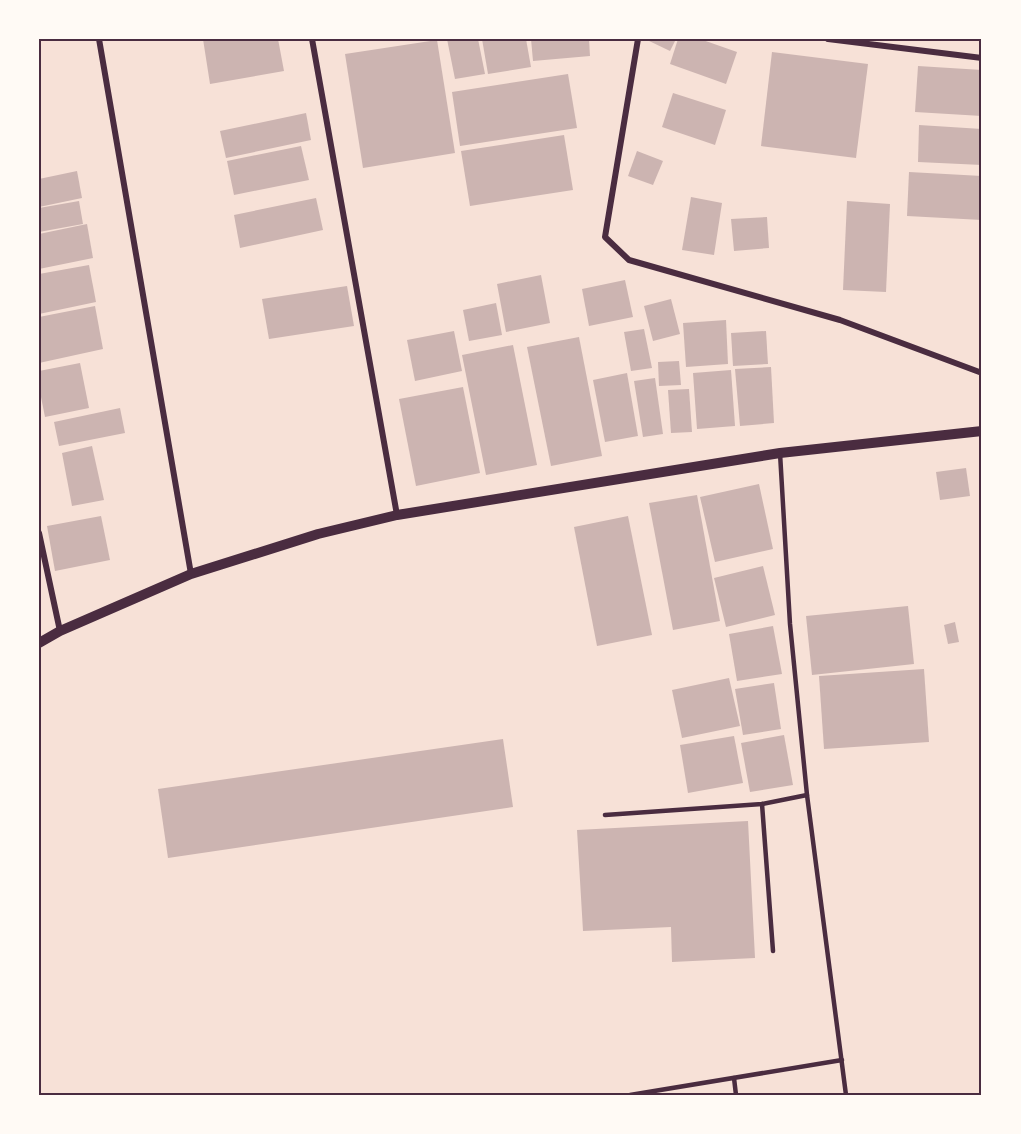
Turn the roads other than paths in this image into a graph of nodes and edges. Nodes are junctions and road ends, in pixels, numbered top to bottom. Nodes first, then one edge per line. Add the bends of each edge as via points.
1 (99, 39) edge
2 (312, 39) edge
3 (638, 39) edge
4 (828, 39) edge
5 (982, 58) edge
6 (982, 373) edge
7 (982, 431) edge
8 (780, 453) junction
9 (397, 515) junction
10 (39, 533) edge
11 (191, 574) junction
12 (60, 631) junction
13 (39, 643) edge
14 (807, 795) junction
15 (762, 804) junction
16 (605, 815) dead end
17 (774, 951) dead end
18 (842, 1060) junction
19 (734, 1078) junction
20 (648, 1094) edge
21 (630, 1095) edge
22 (736, 1095) edge
23 (846, 1095) edge

1 - 11 street
2 - 9 street
3 - 6 street via 605,237 629,260 840,320
4 - 5 street
7 - 8 street
8 - 9 street
8 - 14 lane via 790,624
9 - 11 street via 318,534
10 - 12 street
11 - 12 street
12 - 13 street
14 - 15 lane
14 - 18 lane
15 - 16 lane
15 - 17 lane
18 - 19 lane
18 - 23 lane
19 - 20 lane
19 - 22 lane
20 - 21 lane

